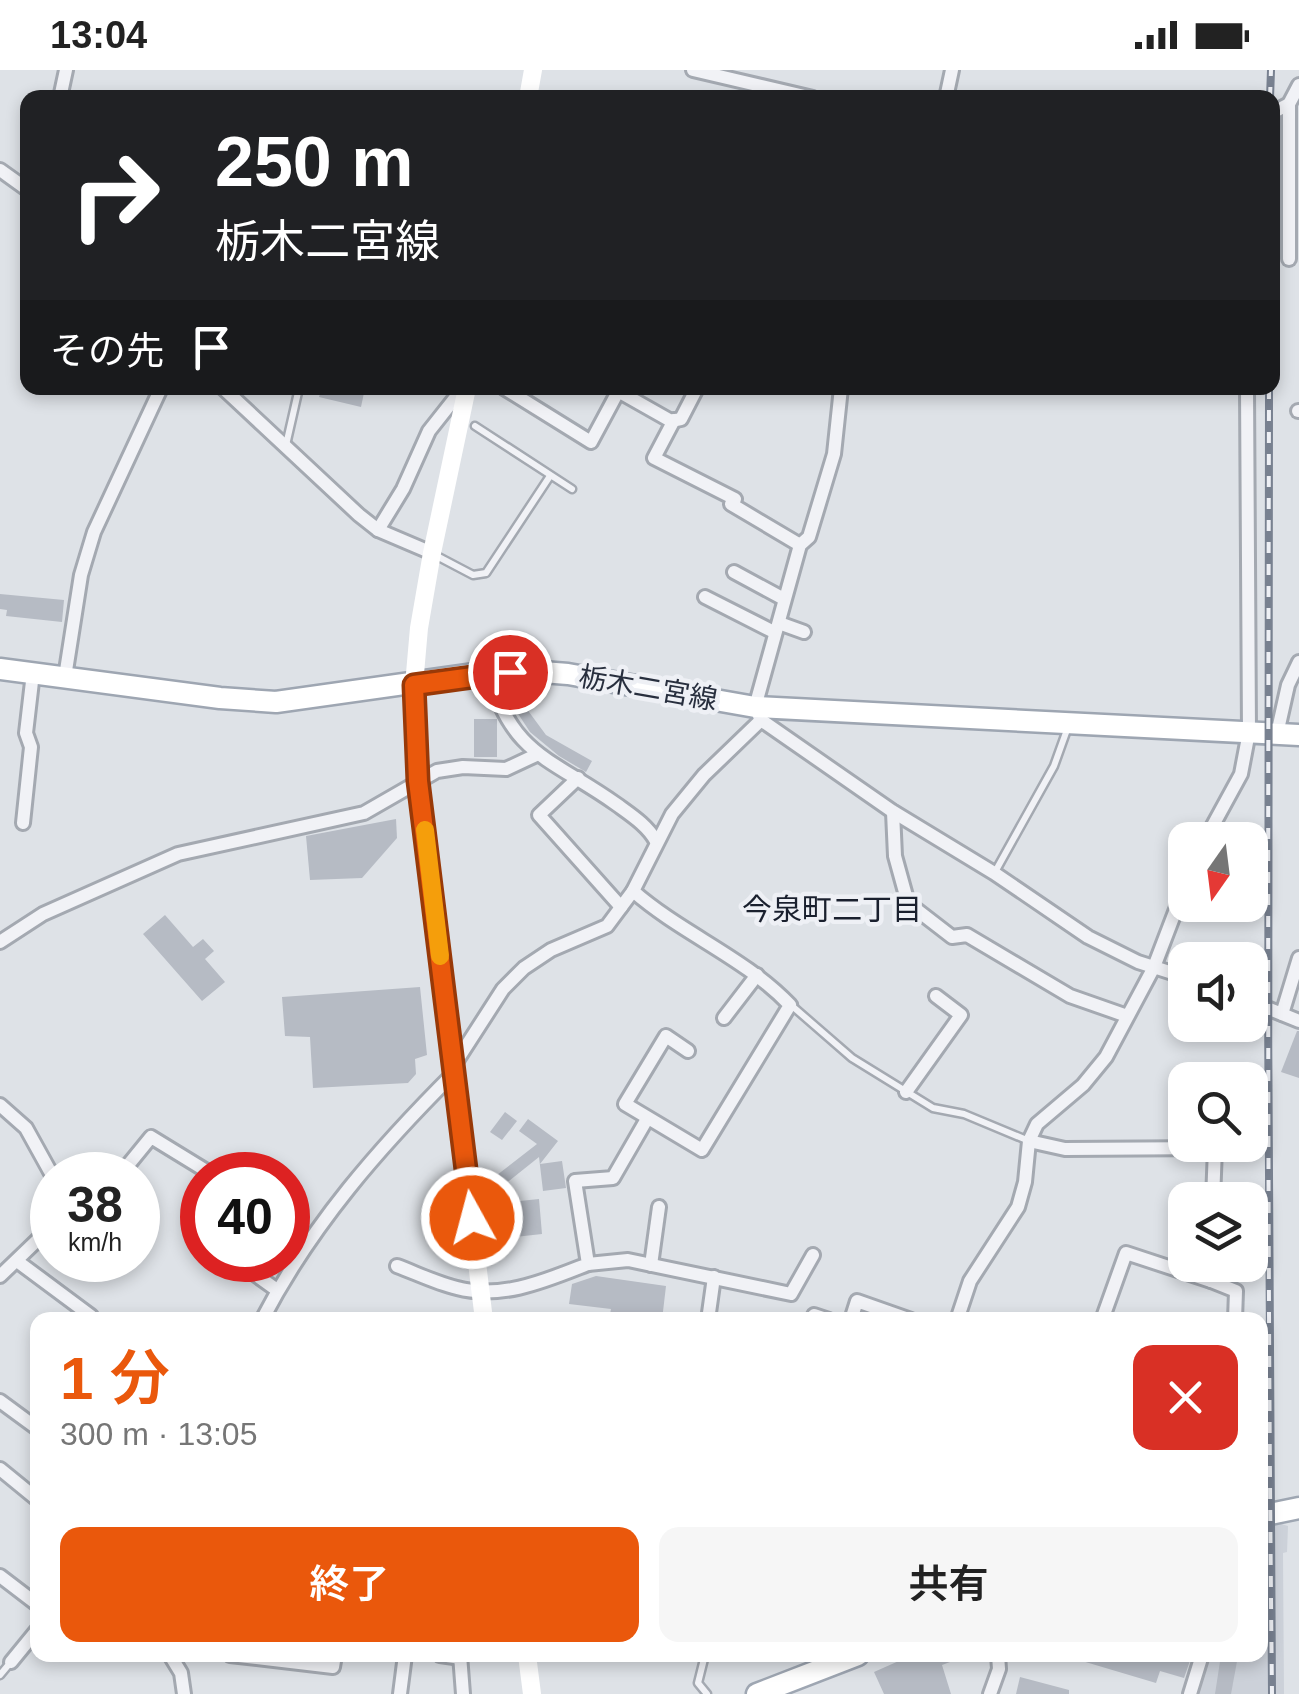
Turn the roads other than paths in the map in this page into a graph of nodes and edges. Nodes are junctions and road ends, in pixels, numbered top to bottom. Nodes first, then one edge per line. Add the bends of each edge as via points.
1 (693, 70) edge
2 (1299, 85) edge
3 (779, 90) edge
4 (1288, 104) junction
5 (1280, 108) edge
6 (1294, 148) edge
7 (1294, 223) edge
8 (1289, 259) dead end
9 (158, 395) edge
10 (230, 395) edge
11 (297, 395) edge
12 (459, 395) edge
13 (464, 395) edge
14 (515, 395) edge
15 (616, 395) edge
16 (630, 395) edge
17 (693, 395) edge
18 (840, 395) edge
19 (1248, 395) edge
20 (674, 420) junction
21 (475, 426) dead end
22 (286, 448) junction
23 (550, 476) junction
24 (572, 488) dead end
25 (378, 530) junction
26 (800, 545) junction
27 (432, 553) junction
28 (734, 572) dead end
29 (705, 598) dead end
30 (784, 600) junction
31 (776, 628) junction
32 (804, 632) dead end
33 (1299, 662) edge
34 (0, 668) edge
35 (489, 672) junction
36 (33, 673) junction
37 (65, 677) junction
38 (414, 685) junction
39 (758, 713) junction
40 (1070, 724) junction
41 (1249, 732) junction
42 (1277, 734) junction
43 (1299, 735) edge
44 (536, 755) junction
45 (578, 778) junction
46 (418, 781) junction
47 (893, 812) junction
48 (1214, 822) edge
49 (23, 823) dead end
50 (656, 841) junction
51 (994, 873) junction
52 (633, 891) junction
53 (622, 907) junction
54 (1171, 922) edge
55 (0, 942) edge
56 (1299, 958) edge
57 (1154, 966) junction
58 (1168, 971) edge
59 (757, 975) junction
60 (936, 996) dead end
61 (790, 1005) junction
62 (1268, 1009) edge
63 (1282, 1014) junction
64 (1127, 1016) junction
65 (724, 1018) dead end
66 (1299, 1021) edge
67 (688, 1051) dead end
68 (455, 1068) junction
69 (906, 1092) junction
70 (0, 1105) edge
71 (648, 1119) junction
72 (1029, 1141) junction
73 (39, 1152) edge
74 (139, 1152) edge
75 (180, 1154) edge
76 (1214, 1182) edge
77 (659, 1207) dead end
78 (30, 1247) edge
79 (813, 1255) dead end
80 (16, 1261) junction
81 (588, 1264) junction
82 (651, 1265) junction
83 (397, 1266) dead end
84 (1168, 1266) edge
85 (0, 1276) edge
86 (714, 1277) junction
87 (267, 1282) edge
88 (1214, 1282) edge
89 (278, 1290) junction
90 (481, 1292) junction
91 (86, 1312) edge
92 (266, 1312) edge
93 (483, 1312) edge
94 (709, 1312) edge
95 (854, 1312) edge
96 (888, 1312) edge
97 (960, 1312) edge
98 (1105, 1312) edge
99 (1235, 1312) edge
100 (0, 1401) edge
101 (30, 1423) edge
102 (0, 1470) edge
103 (30, 1494) edge
104 (1299, 1508) edge
105 (1268, 1514) edge
106 (0, 1576) edge
107 (30, 1599) edge
108 (30, 1638) edge
109 (11, 1662) joint
110 (175, 1662) edge
111 (290, 1662) edge
112 (333, 1662) edge
113 (404, 1662) edge
114 (460, 1662) edge
115 (528, 1662) edge
116 (703, 1662) edge
117 (840, 1662) edge
118 (998, 1662) edge
119 (1200, 1662) edge
120 (0, 1675) edge
121 (184, 1694) edge
122 (400, 1694) edge
123 (463, 1694) edge
124 (532, 1694) edge
125 (707, 1694) edge
126 (757, 1694) edge
127 (990, 1694) edge
128 (1190, 1694) edge

1 - 3 street
2 - 4 street
4 - 5 street
4 - 6 street
6 - 7 street
7 - 8 street
9 - 37 street via 94,532
10 - 22 street
11 - 22 lane
12 - 25 street via 429,431
13 - 27 street
14 - 15 street via 591,442
16 - 20 street
17 - 20 street
18 - 26 street via 834,454 809,537
19 - 41 street
20 - 26 street via 654,458 735,499 731,504
21 - 23 lane
22 - 25 street
23 - 24 lane
23 - 27 lane via 486,573 473,575
25 - 27 street
26 - 30 street
27 - 38 street
28 - 30 street
29 - 31 street
30 - 31 street
31 - 32 street
31 - 39 street
33 - 42 street
34 - 36 main road, 栃木二宮線
35 - 38 main road, 栃木二宮線
35 - 39 main road, 栃木二宮線 via 568,674
35 - 44 street via 504,715
36 - 37 main road, 栃木二宮線
36 - 49 street
37 - 38 main road, 栃木二宮線 via 276,702
38 - 46 street
39 - 40 main road, 栃木二宮線
39 - 47 street
39 - 50 street
40 - 41 main road, 栃木二宮線
40 - 51 lane
41 - 42 main road, 栃木二宮線
41 - 48 street via 1241,774
42 - 43 main road, 栃木二宮線
44 - 45 street
44 - 46 street via 506,770 453,767
45 - 50 street via 636,818
45 - 53 street via 539,815
46 - 55 street via 364,813 178,854 43,914
46 - 68 street
47 - 51 street
47 - 64 street via 895,856 908,903 952,937 967,935 1070,996
50 - 52 street
51 - 57 street via 1088,937
52 - 53 street
52 - 59 street
53 - 68 street via 607,926 551,950 502,989
54 - 57 street
56 - 63 street
57 - 58 street
57 - 64 street
59 - 61 street
59 - 65 street
60 - 69 street via 961,1015
61 - 69 lane via 852,1058
61 - 71 street via 702,1150
62 - 63 street
63 - 66 street
64 - 72 street via 1106,1057 1037,1124
67 - 71 street via 666,1036 625,1104
68 - 89 street via 309,1238
68 - 90 street
69 - 72 lane via 932,1108
70 - 73 street via 26,1128
71 - 81 street via 613,1178 575,1180
72 - 76 street via 1065,1149 1215,1148
72 - 97 street via 1018,1207 970,1280
74 - 75 street via 152,1137
77 - 82 street
78 - 80 street
79 - 86 street via 791,1294
80 - 85 street
80 - 91 street
81 - 82 street
81 - 90 street via 533,1286
82 - 86 street
83 - 90 street
84 - 98 street via 1126,1252
86 - 94 street
87 - 89 street
88 - 99 street via 1236,1290
89 - 92 street
90 - 93 street
95 - 96 street via 857,1301
100 - 101 street
102 - 103 street
104 - 105 main road
106 - 107 street
108 - 109 street
109 - 120 lane
110 - 121 street
111 - 112 street
113 - 122 street
114 - 123 street
115 - 124 street
116 - 125 lane via 698,1683
117 - 126 main road
118 - 127 street
119 - 128 street

